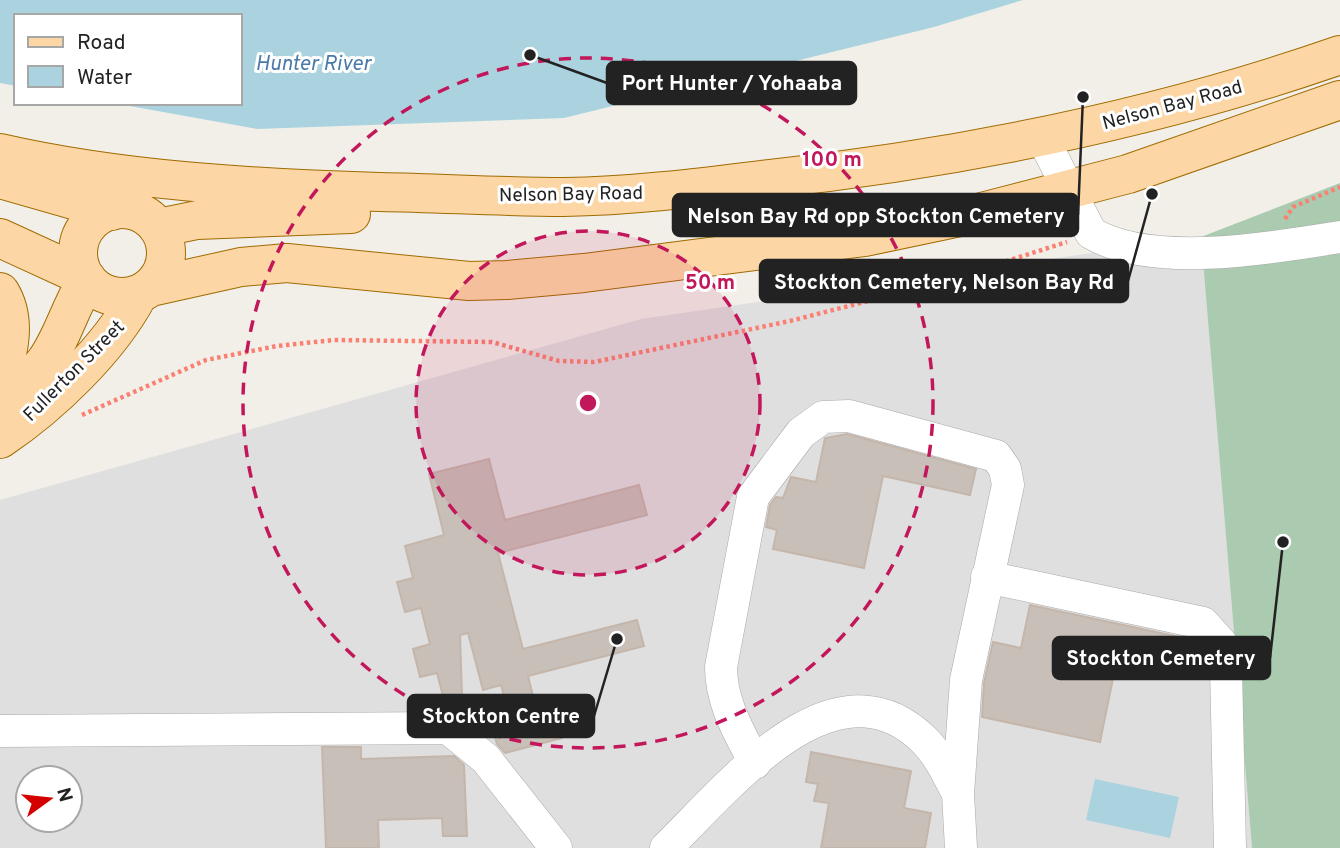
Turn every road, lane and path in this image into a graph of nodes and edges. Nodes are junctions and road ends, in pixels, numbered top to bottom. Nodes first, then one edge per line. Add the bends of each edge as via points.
1 (1340, 55) edge
2 (1340, 100) edge
3 (1042, 137) junction
4 (0, 153) edge
5 (0, 179) edge
6 (1340, 187) edge
7 (1067, 191) junction
8 (566, 197) junction
9 (112, 211) junction
10 (158, 228) junction
11 (1091, 233) junction
12 (1340, 237) edge
13 (0, 238) edge
14 (1287, 246) junction
15 (86, 278) junction
16 (145, 291) junction
17 (0, 292) edge
18 (0, 379) edge
19 (0, 401) edge
20 (73, 419) dead end
21 (0, 439) edge
22 (987, 578) junction
23 (966, 680) junction
24 (0, 731) edge
25 (923, 739) junction
26 (755, 763) junction
27 (958, 794) junction
28 (556, 848) edge
29 (666, 848) edge
30 (961, 848) edge
31 (1230, 848) edge

1 - 3 main road, Nelson Bay Road via 1161,108
2 - 7 main road
3 - 7 lane
3 - 8 main road, Nelson Bay Road via 870,168
4 - 8 main road, Nelson Bay Road via 166,178 285,189
5 - 9 main road
6 - 14 path via 1289,210
7 - 11 lane
7 - 16 main road via 865,237 584,273 468,281 287,263 241,267
8 - 10 main road via 512,206 197,220
9 - 10 main road via 138,212
9 - 15 main road via 88,225 81,237 79,264
10 - 16 main road via 166,259 161,274
11 - 14 lane via 1120,246 1149,250 1213,253
11 - 20 path via 918,288 790,321 594,362 559,361 492,342 334,340 278,346 196,364
12 - 14 lane
13 - 15 main road
15 - 16 main road via 110,296 124,298
15 - 19 main road, Fullerton Street via 46,364 27,384
16 - 21 main road, Fullerton Street via 122,324 38,411
17 - 18 main road via 10,323 10,347
22 - 23 lane
22 - 26 lane via 1008,485 996,456 849,416 823,417 801,433 753,497 721,667 728,710
22 - 31 lane via 1203,623 1221,643 1226,668
23 - 25 lane via 947,714
23 - 27 lane
24 - 28 lane via 448,728 486,759
25 - 26 lane via 896,719 867,710 834,714 797,729
25 - 27 lane
26 - 29 lane
27 - 30 lane

